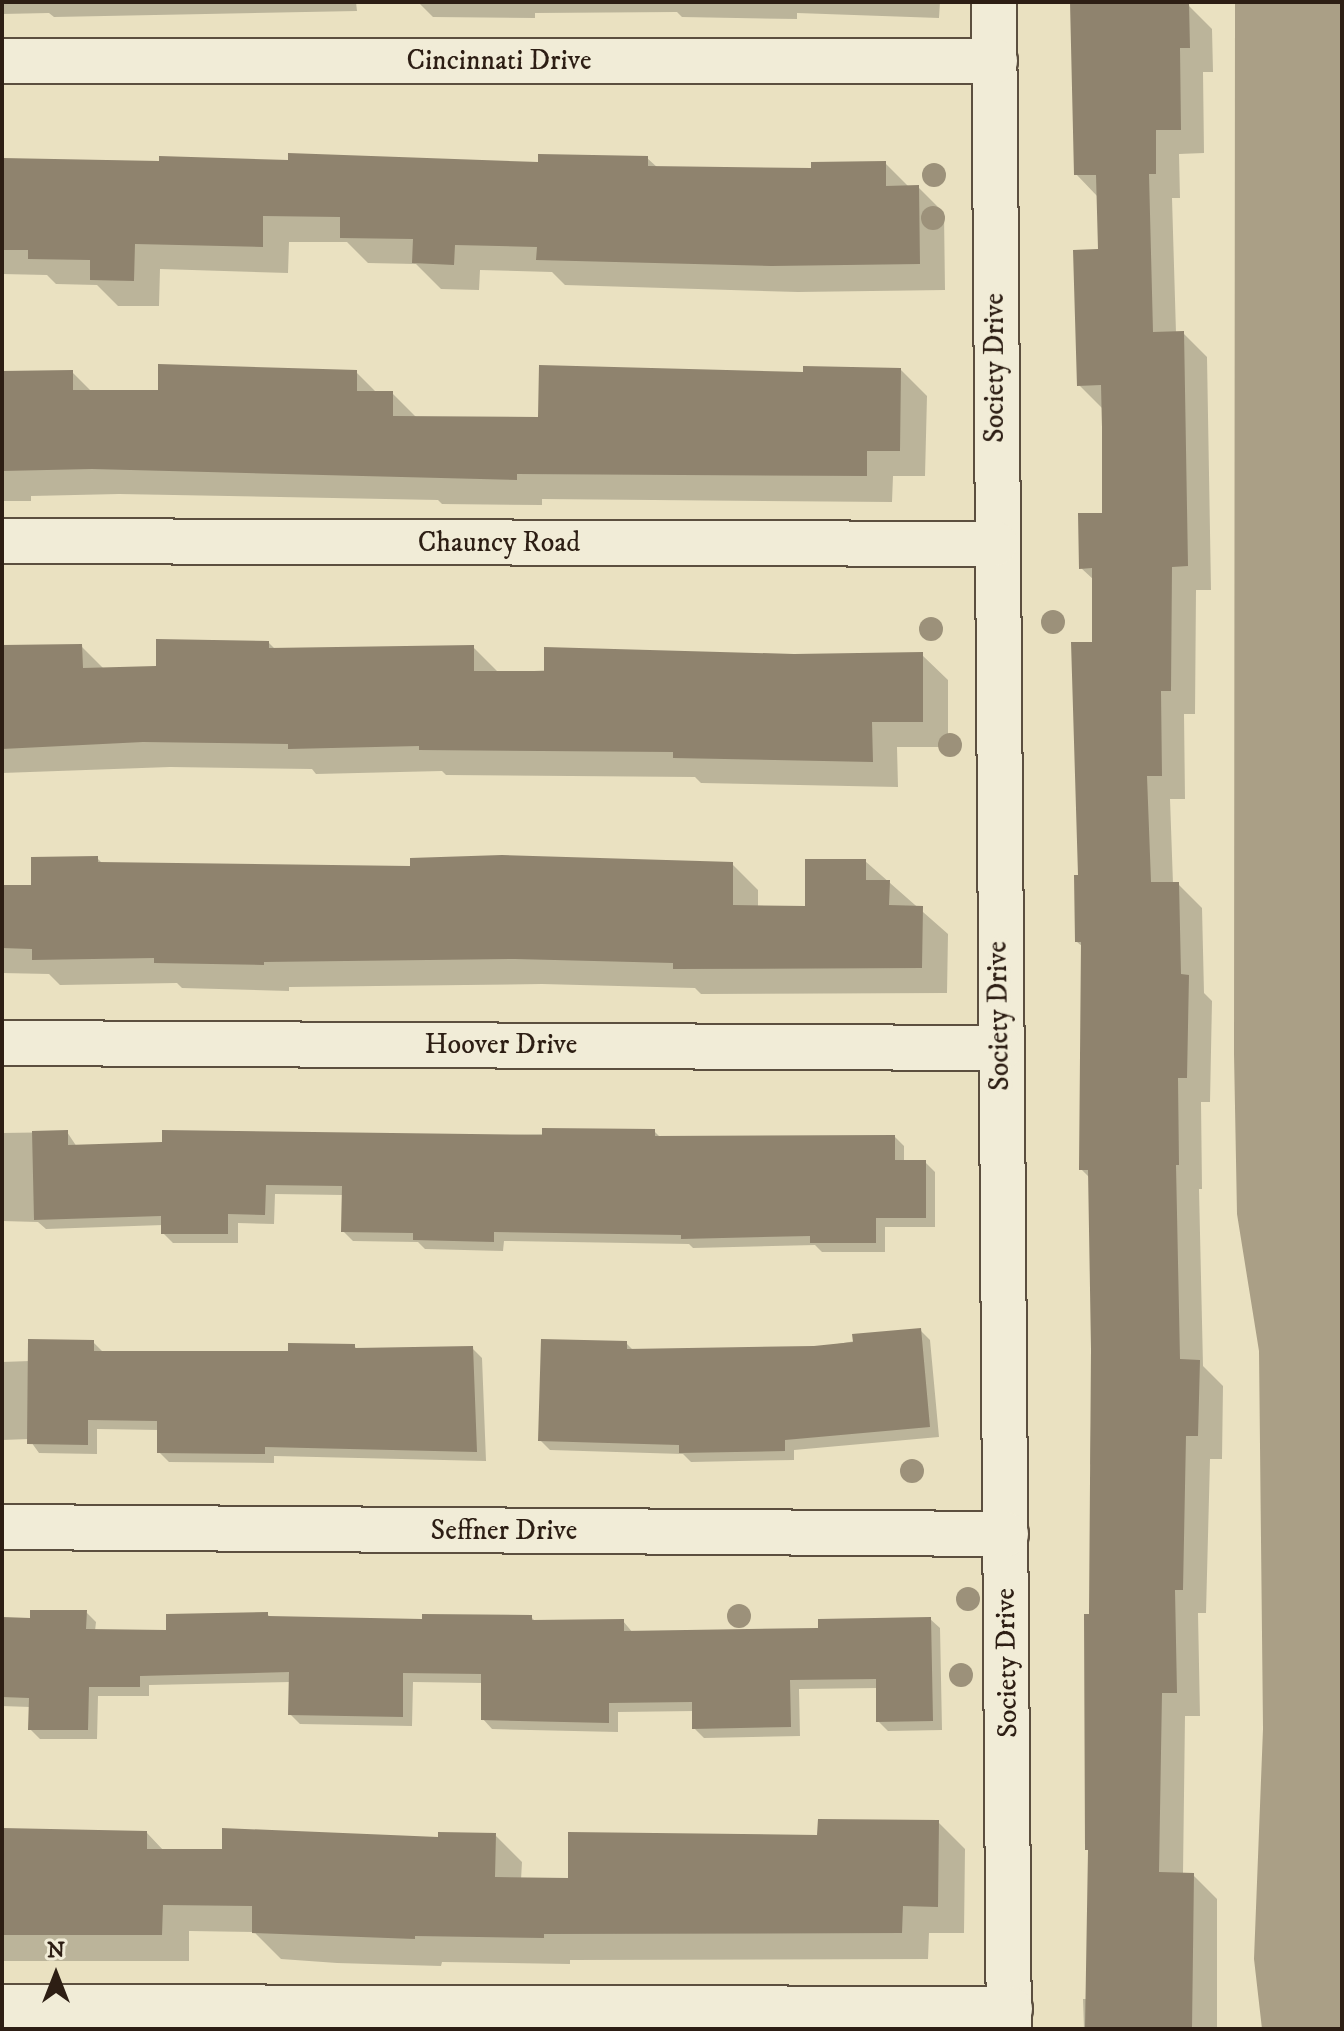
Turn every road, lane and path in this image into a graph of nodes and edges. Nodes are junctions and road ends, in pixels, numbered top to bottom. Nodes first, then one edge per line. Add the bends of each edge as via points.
1 (994, 2) edge
2 (2, 61) edge
3 (995, 61) junction
4 (2, 541) edge
5 (995, 544) junction
6 (2, 1043) edge
7 (1000, 1048) junction
8 (2, 1527) edge
9 (1006, 1534) junction
10 (2, 2007) edge
11 (1010, 2019) edge

1 - 3 street, Society Drive
2 - 3 street, Cincinnati Drive
3 - 5 street, Society Drive
4 - 5 street, Chauncy Road
5 - 7 street, Society Drive
6 - 7 street, Hoover Drive
7 - 9 street, Society Drive
8 - 9 street, Seffner Drive
9 - 11 street, Society Drive
10 - 11 street

